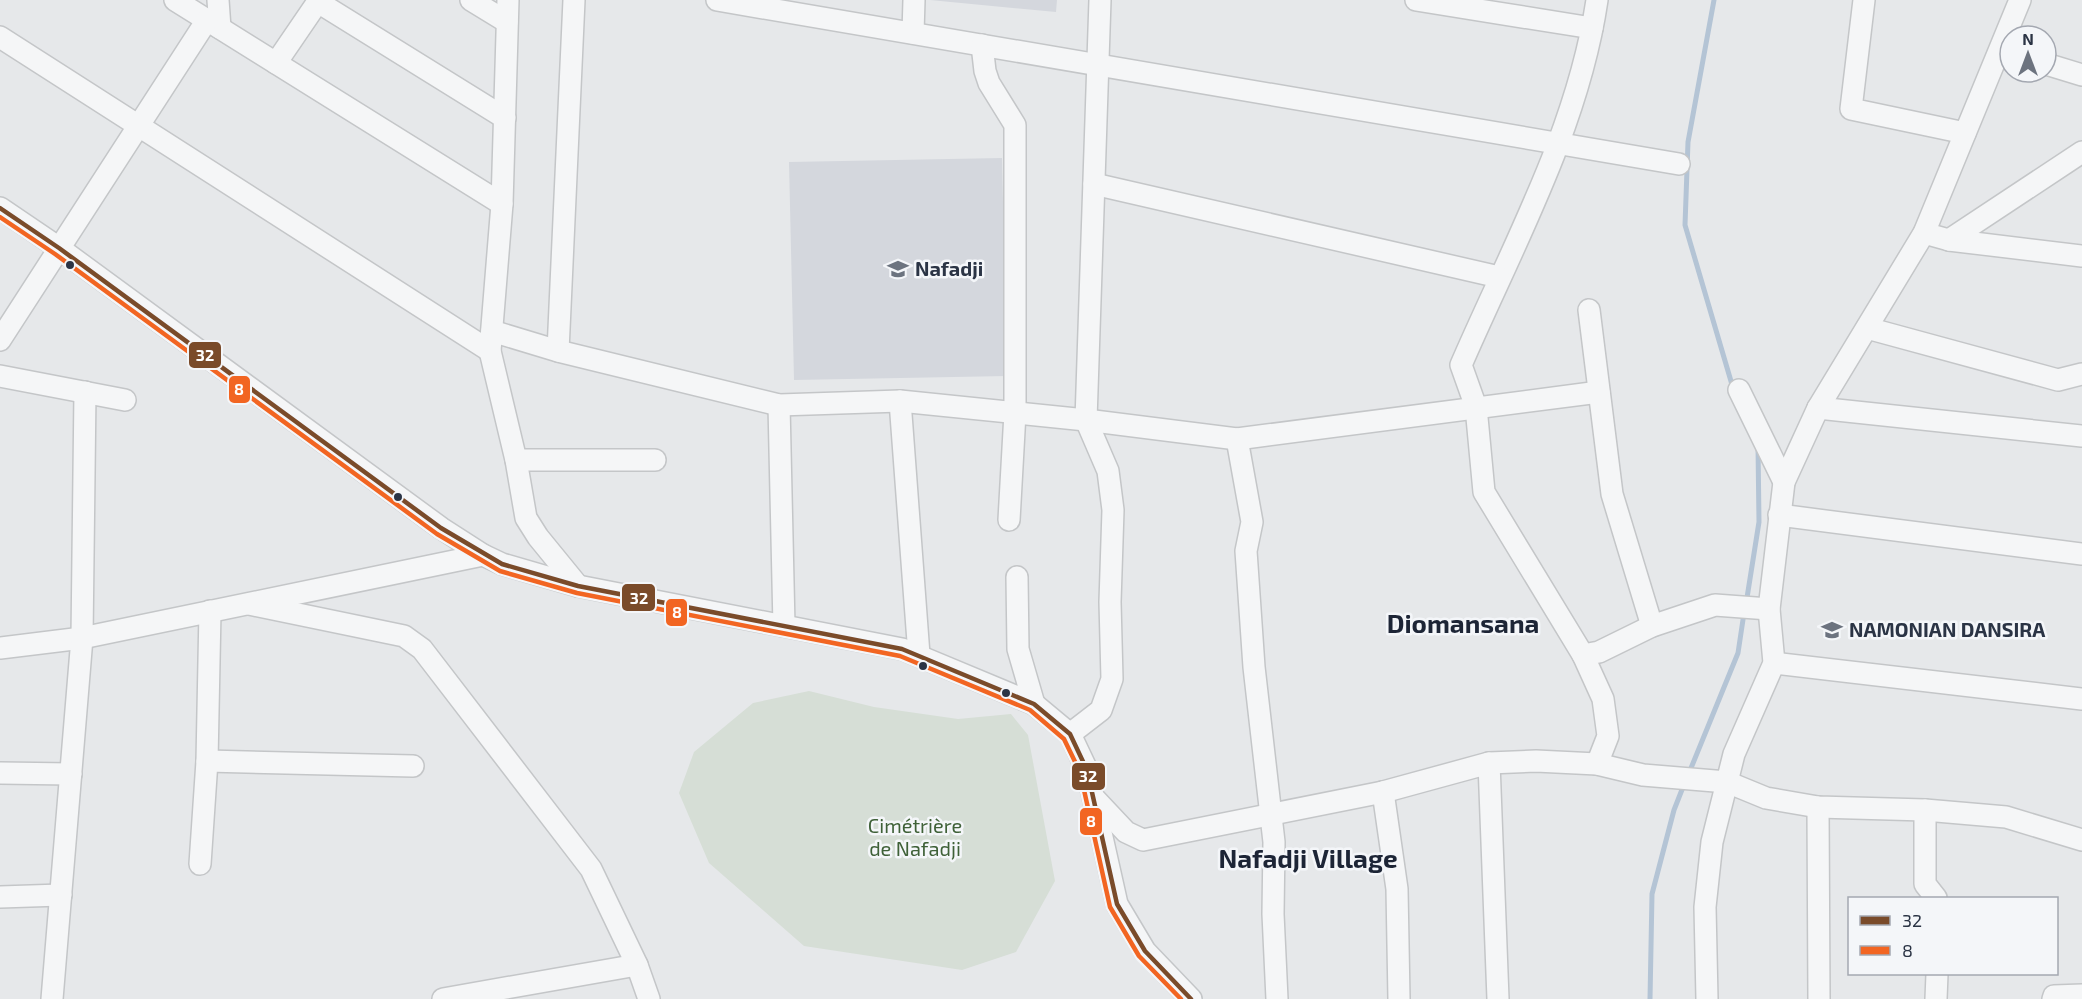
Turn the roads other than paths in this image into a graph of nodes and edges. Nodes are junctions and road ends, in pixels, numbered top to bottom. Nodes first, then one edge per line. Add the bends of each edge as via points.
1 (175, 0) edge
2 (218, 0) edge
3 (471, 0) edge
4 (508, 0) edge
5 (574, 0) edge
6 (717, 0) edge
7 (914, 0) edge
8 (1100, 0) edge
9 (1416, 0) edge
10 (1597, 0) edge
11 (1864, 0) edge
12 (2020, 0) edge
13 (318, 1) edge
14 (507, 22) junction
15 (213, 24) junction
16 (2013, 24) edge
17 (1593, 28) junction
18 (913, 33) junction
19 (0, 37) edge
20 (982, 45) junction
21 (276, 63) junction
22 (1098, 65) junction
23 (1998, 66) edge
24 (2058, 68) edge
25 (2082, 75) edge
26 (505, 118) junction
27 (138, 126) junction
28 (1965, 133) junction
29 (1559, 143) junction
30 (2082, 152) edge
31 (1679, 164) dead end
32 (1094, 183) junction
33 (502, 204) junction
34 (0, 208) edge
35 (1924, 233) junction
36 (1949, 240) junction
37 (59, 248) junction
38 (2082, 256) edge
39 (1499, 277) junction
40 (1589, 310) dead end
41 (1867, 328) junction
42 (0, 340) edge
43 (491, 341) junction
44 (558, 351) junction
45 (2082, 374) edge
46 (0, 376) edge
47 (1739, 390) dead end
48 (86, 392) junction
49 (1599, 392) junction
50 (125, 400) dead end
51 (900, 401) junction
52 (779, 405) junction
53 (1476, 407) junction
54 (1818, 408) junction
55 (1015, 413) junction
56 (1086, 420) junction
57 (2082, 436) edge
58 (1237, 440) junction
59 (516, 460) junction
60 (655, 460) dead end
61 (1784, 482) junction
62 (1779, 515) junction
63 (1009, 520) dead end
64 (2082, 554) edge
65 (483, 555) junction
66 (1017, 577) dead end
67 (578, 586) junction
68 (249, 604) junction
69 (1769, 609) junction
70 (210, 611) junction
71 (784, 626) junction
72 (1652, 626) junction
73 (82, 638) junction
74 (0, 648) edge
75 (919, 655) junction
76 (1583, 655) junction
77 (1774, 663) junction
78 (2082, 699) edge
79 (1034, 704) junction
80 (1070, 734) junction
81 (207, 761) junction
82 (1489, 763) junction
83 (1597, 764) junction
84 (412, 766) dead end
85 (0, 773) edge
86 (71, 774) junction
87 (1727, 782) junction
88 (1383, 792) junction
89 (1093, 797) junction
90 (1818, 807) junction
91 (1925, 810) junction
92 (1269, 813) junction
93 (2082, 840) edge
94 (200, 864) dead end
95 (61, 895) junction
96 (0, 897) edge
97 (1935, 897) edge
98 (637, 965) junction
99 (1937, 975) edge
100 (2082, 995) edge
101 (52, 999) edge
102 (443, 999) edge
103 (649, 999) edge
104 (1191, 999) edge
105 (1277, 999) edge
106 (1399, 999) edge
107 (1498, 999) edge
108 (1707, 999) edge
109 (1819, 999) edge
110 (1936, 999) edge
111 (2054, 999) edge

1 - 15 street
2 - 15 street
3 - 14 street
4 - 14 street
5 - 44 street
6 - 18 street
7 - 18 street
8 - 22 street
9 - 17 street
10 - 17 street
11 - 28 street via 1851,109
12 - 16 street
13 - 21 street
13 - 26 street
14 - 26 street
15 - 21 street
15 - 27 street
17 - 29 street
18 - 20 street
19 - 27 street
20 - 22 street
20 - 55 street via 989,83 1015,125
21 - 33 street
22 - 29 street
22 - 32 street
23 - 28 street
24 - 25 street
26 - 33 street
27 - 37 street
27 - 43 street
28 - 35 street
29 - 31 street
29 - 39 street
30 - 36 street
32 - 39 street
32 - 56 street
33 - 43 street
34 - 37 street
35 - 36 street
35 - 41 street
36 - 38 street
37 - 42 street
37 - 65 street
39 - 53 street via 1461,365
40 - 49 street
41 - 45 street via 2058,380
41 - 54 street
43 - 44 street
43 - 59 street
44 - 52 street
46 - 48 street
47 - 61 street
48 - 50 street
48 - 73 street
49 - 53 street
49 - 72 street via 1612,494
51 - 52 street
51 - 55 street
51 - 75 street
52 - 71 street
53 - 58 street
53 - 76 street via 1484,492
54 - 57 street
54 - 61 street
55 - 56 street
55 - 63 street
56 - 58 street
56 - 80 street via 1108,471 1113,510 1112,679 1101,710
58 - 92 street via 1252,522 1246,559
59 - 60 street
59 - 67 street via 526,518
61 - 62 street
62 - 64 street
62 - 69 street
65 - 67 street
65 - 68 street
66 - 79 street via 1018,649
67 - 71 street
68 - 70 street
68 - 98 street via 404,636 422,649 591,870
69 - 72 street via 1715,605
69 - 77 street
70 - 73 street
70 - 81 street
71 - 75 street
72 - 76 street via 1599,652
73 - 74 street
73 - 86 street
75 - 79 street
76 - 83 street via 1603,699 1608,736
77 - 78 street
77 - 87 street via 1734,754
79 - 80 street
80 - 89 street via 1087,770
81 - 84 street
81 - 94 street
82 - 83 street
82 - 88 street
82 - 107 street
83 - 87 street via 1643,776
85 - 86 street
86 - 95 street
87 - 90 street via 1766,798
87 - 108 street via 1712,842 1705,907
88 - 92 street
88 - 106 street via 1397,889
89 - 92 street via 1126,832 1143,840
89 - 104 street via 1117,904 1145,951
90 - 91 street
90 - 109 street
91 - 93 street via 2006,817
91 - 97 street via 1925,884
92 - 105 street via 1274,842
95 - 96 street
95 - 101 street
98 - 102 street
98 - 103 street
99 - 110 street
100 - 111 street

